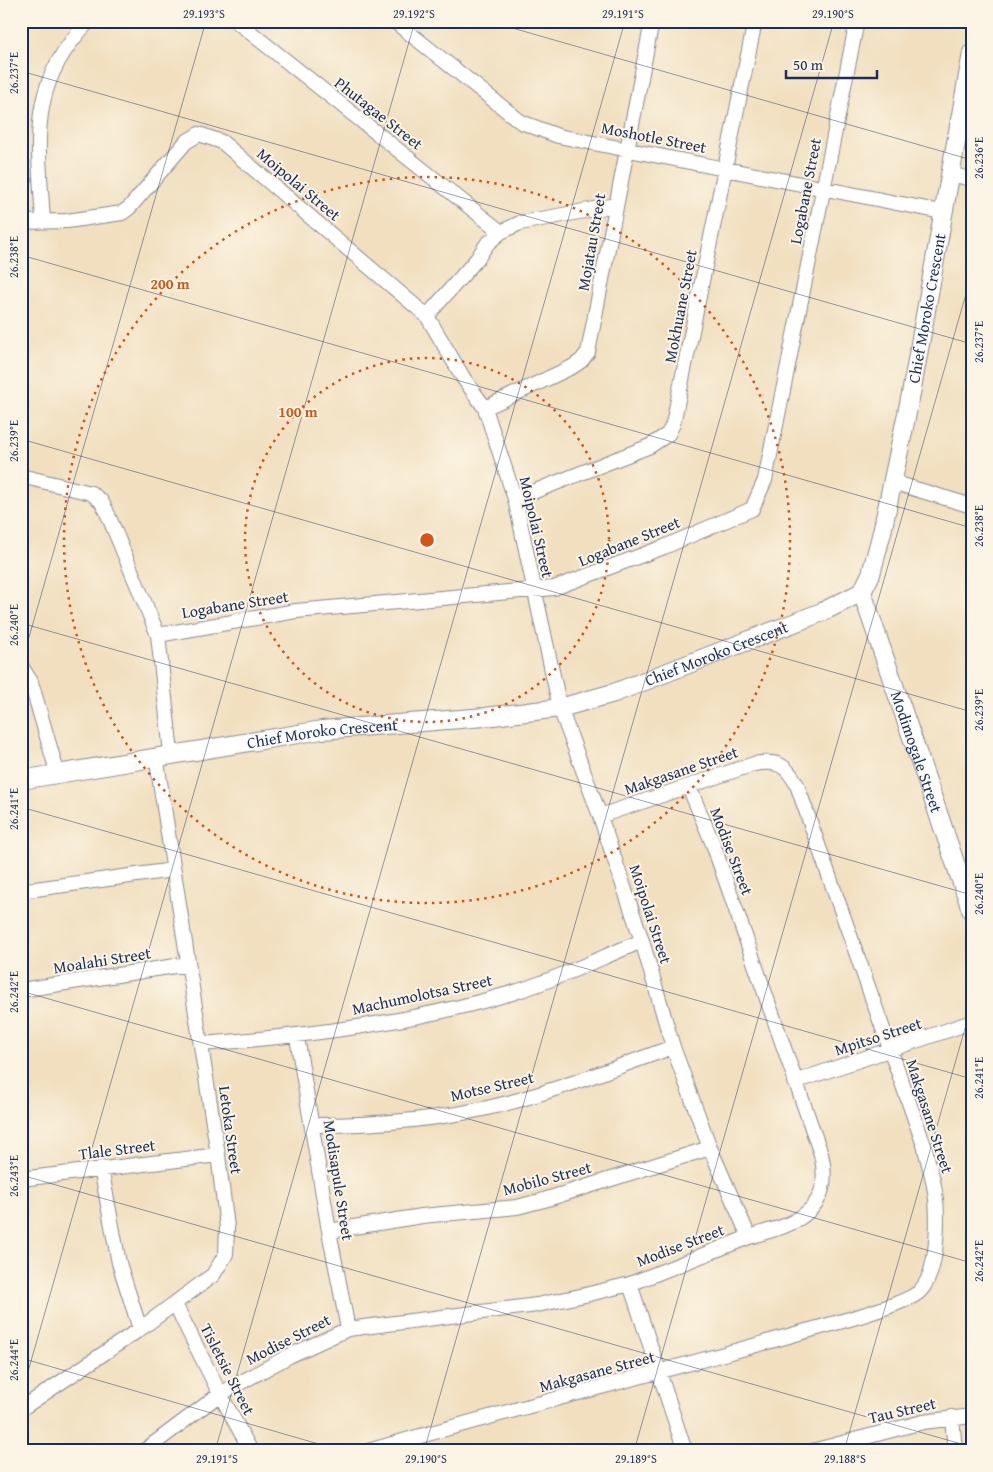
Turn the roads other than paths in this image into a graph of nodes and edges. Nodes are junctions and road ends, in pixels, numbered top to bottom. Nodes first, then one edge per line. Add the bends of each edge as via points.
1 (89, 21) edge
2 (236, 21) edge
3 (394, 21) edge
4 (652, 21) edge
5 (755, 21) edge
6 (857, 21) edge
7 (972, 53) edge
8 (970, 75) edge
9 (626, 150) junction
10 (726, 168) junction
11 (949, 174) junction
12 (972, 179) edge
13 (824, 188) junction
14 (616, 205) junction
15 (942, 212) junction
16 (43, 220) junction
17 (21, 222) edge
18 (501, 232) junction
19 (428, 316) junction
20 (485, 408) junction
21 (21, 476) edge
22 (892, 482) junction
23 (515, 498) junction
24 (972, 506) edge
25 (534, 588) junction
26 (862, 592) junction
27 (158, 635) junction
28 (21, 666) edge
29 (560, 708) junction
30 (164, 754) junction
31 (58, 775) junction
32 (21, 780) edge
33 (689, 787) junction
34 (600, 816) junction
35 (173, 870) junction
36 (21, 891) edge
37 (972, 912) edge
38 (642, 941) junction
39 (188, 964) junction
40 (21, 990) edge
41 (972, 1022) edge
42 (297, 1037) junction
43 (200, 1044) junction
44 (673, 1047) junction
45 (891, 1051) junction
46 (794, 1082) junction
47 (312, 1125) junction
48 (710, 1148) junction
49 (218, 1155) junction
50 (101, 1168) junction
51 (21, 1178) edge
52 (329, 1232) junction
53 (749, 1237) junction
54 (630, 1284) junction
55 (175, 1304) junction
56 (140, 1329) junction
57 (348, 1329) junction
58 (660, 1373) junction
59 (220, 1394) junction
60 (21, 1409) edge
61 (972, 1416) edge
62 (952, 1417) junction
63 (144, 1451) edge
64 (251, 1451) edge
65 (368, 1451) edge
66 (685, 1451) edge
67 (812, 1451) edge
68 (955, 1451) edge

1 - 16 street via 65,51 49,82 40,110
2 - 18 street, Phutagae Street
3 - 9 street, Moshotle Street via 521,122 558,136
4 - 9 street, Mojatau Street
5 - 10 street, Mokhuane Street
6 - 13 street, Logabane Street
7 - 8 street, Chief Moroko Crescent
8 - 11 street, Chief Moroko Crescent
9 - 10 street, Moshotle Street
9 - 14 street, Mojatau Street
10 - 13 street, Moshotle Street
10 - 23 street, Mokhuane Street via 678,409 668,434 644,449
11 - 12 street
11 - 15 street, Chief Moroko Crescent
13 - 15 street, Moshotle Street
13 - 25 street, Logabane Street via 765,480 756,504 746,513 574,582 554,588
14 - 18 street via 520,223
14 - 20 street, Mojatau Street via 585,356 572,368
15 - 22 street, Chief Moroko Crescent via 912,394
16 - 17 street, Moipolai Street
16 - 19 street, Moipolai Street via 67,221 122,213 186,142 199,134 205,135 222,142
18 - 19 street via 487,244
19 - 20 street, Moipolai Street via 464,379
20 - 23 street, Moipolai Street
21 - 27 street via 91,493 101,501
22 - 24 street
22 - 26 street, Chief Moroko Crescent via 871,574
23 - 25 street, Moipolai Street
25 - 27 street, Logabane Street via 296,611
25 - 29 street, Moipolai Street
26 - 29 street, Chief Moroko Crescent via 822,612 614,693
26 - 37 street, Modimogale Street
27 - 30 street, Letoka Street
28 - 31 street via 31,682
29 - 30 street, Chief Moroko Crescent via 322,730
29 - 34 street, Moipolai Street
30 - 31 street, Chief Moroko Crescent
30 - 35 street, Letoka Street
31 - 32 street, Chief Moroko Crescent
33 - 34 street, Makgasane Street
33 - 45 street, Makgasane Street via 763,762 774,763 790,771
33 - 46 street, Modise Street via 713,844
34 - 38 street, Moipolai Street
35 - 36 street
35 - 39 street, Letoka Street
38 - 42 street, Machumolotsa Street via 516,992 420,1015
38 - 44 street, Moipolai Street
39 - 40 street, Moalahi Street
39 - 43 street, Letoka Street
41 - 45 street, Mpitso Street
42 - 43 street, Machumolotsa Street
42 - 47 street, Modisapule Street
43 - 49 street, Letoka Street
44 - 47 street, Motse Street via 552,1090 493,1106 386,1122
44 - 48 street, Moipolai Street
45 - 46 street, Mpitso Street
45 - 58 street, Makgasane Street via 934,1182 936,1241 932,1267 920,1291 905,1300 824,1326
46 - 53 street, Modise Street via 821,1154 822,1189 812,1210 799,1220
47 - 52 street, Modisapule Street
48 - 52 street, Mobilo Street via 517,1207 422,1216
48 - 53 street, Moipolai Street
49 - 50 street, Tlale Street
49 - 55 street, Letoka Street via 227,1227 226,1254 213,1275
50 - 51 street, Tlale Street
50 - 56 street via 119,1263
52 - 57 street, Modisapule Street
53 - 54 street, Modise Street
54 - 57 street, Modise Street via 537,1305
54 - 58 street
55 - 56 street, Letoka Street
55 - 59 street, Tisletsie Street
56 - 60 street, Letoka Street
57 - 59 street, Modise Street via 289,1356
58 - 65 street, Makgasane Street
58 - 66 street
59 - 63 street, Modise Street
59 - 64 street, Tisletsie Street
61 - 62 street, Tau Street
62 - 67 street, Tau Street
62 - 68 street

